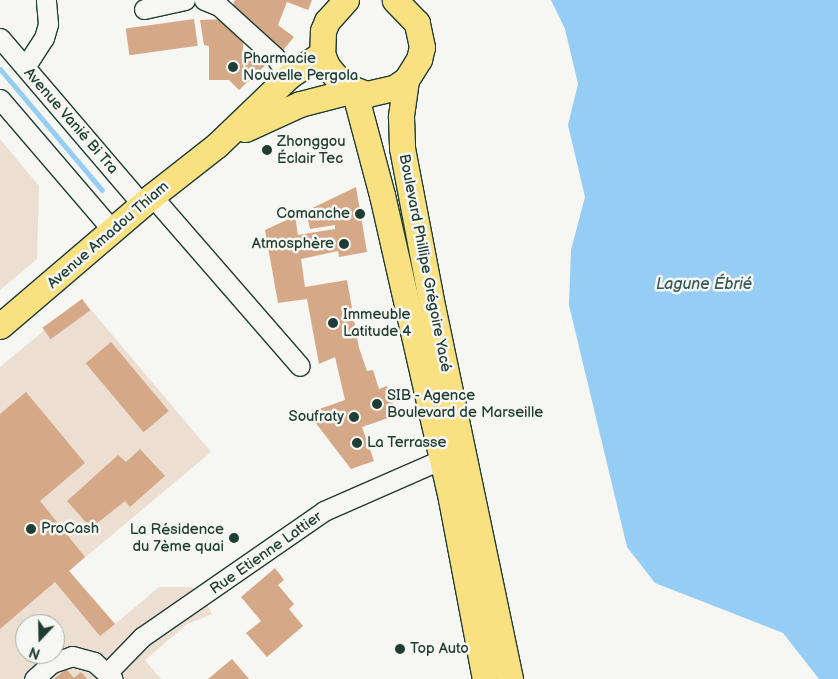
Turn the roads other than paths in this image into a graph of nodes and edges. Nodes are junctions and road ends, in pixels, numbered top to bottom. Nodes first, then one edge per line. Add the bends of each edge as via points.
1 (46, 0) edge
2 (185, 0) edge
3 (204, 0) edge
4 (395, 0) edge
5 (339, 4) edge
6 (144, 9) dead end
7 (0, 38) edge
8 (322, 54) junction
9 (25, 67) junction
10 (289, 76) junction
11 (406, 80) junction
12 (354, 90) junction
13 (0, 99) edge
14 (217, 145) junction
15 (147, 200) junction
16 (113, 231) junction
17 (0, 326) edge
18 (300, 366) dead end
19 (440, 460) junction
20 (110, 675) edge
21 (34, 679) edge
22 (485, 679) edge
23 (510, 679) edge

1 - 9 street via 48,18 44,38
2 - 6 street
3 - 10 street via 219,6 274,56
4 - 11 main road via 410,12 421,35 419,60
5 - 8 main road via 323,31
7 - 9 street, Avenue Vanié Bi Tra
8 - 10 main road, Avenue Amadou Thiam
8 - 12 main road via 334,76
9 - 15 street, Avenue Vanié Bi Tra
10 - 14 main road, Avenue Amadou Thiam
11 - 12 main road via 381,93
11 - 23 main road, Boulevard Phillipe Grégoire Yacé via 401,117 402,148
12 - 14 main road, Avenue Amadou Thiam via 300,104 264,118
12 - 19 main road, Boulevard Phillipe Grégoire Yacé via 382,195
13 - 16 street
14 - 15 main road, Avenue Amadou Thiam
15 - 16 main road, Avenue Amadou Thiam
15 - 18 street, Avenue Vanié Bi Tra
16 - 17 main road, Avenue Amadou Thiam
19 - 20 street, Rue Etienne Lattier via 324,512 142,638
19 - 22 main road, Boulevard Phillipe Grégoire Yacé
20 - 21 street via 94,662 72,656 52,663

